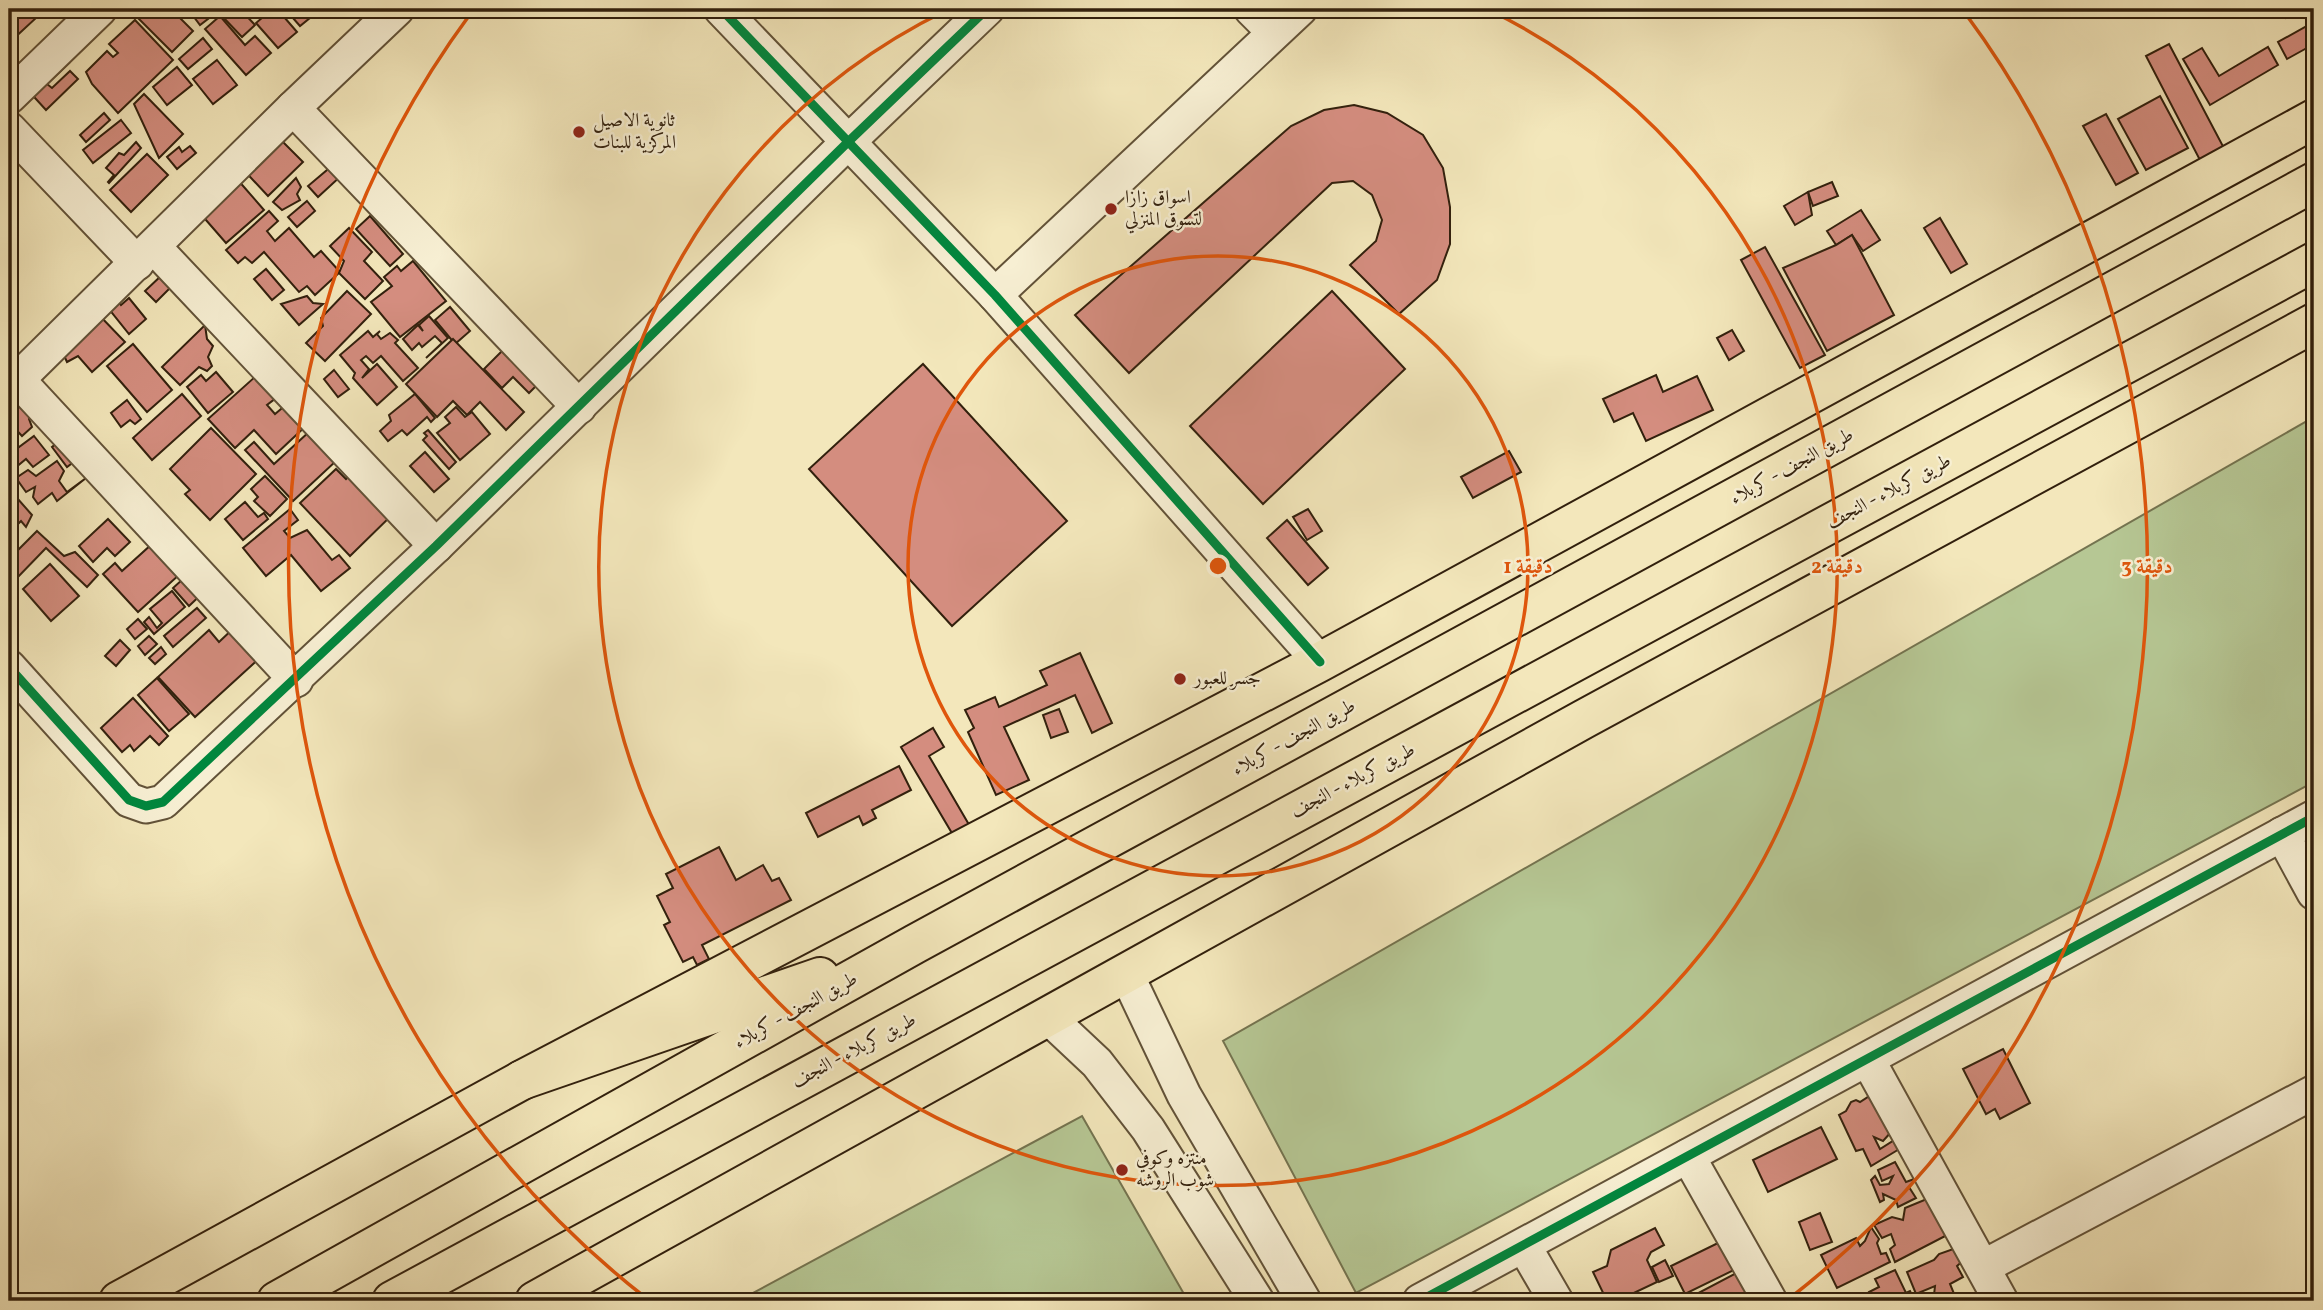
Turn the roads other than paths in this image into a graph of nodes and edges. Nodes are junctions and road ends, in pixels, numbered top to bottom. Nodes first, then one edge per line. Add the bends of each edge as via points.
1 (100, 9) edge
2 (397, 9) edge
3 (721, 9) edge
4 (987, 9) edge
5 (1251, 9) edge
6 (1300, 9) edge
7 (1275, 32) junction
8 (9, 97) edge
9 (293, 108) junction
10 (2314, 119) edge
11 (9, 129) edge
12 (848, 142) junction
13 (2314, 182) edge
14 (145, 255) junction
15 (2314, 261) edge
16 (995, 295) junction
17 (2314, 323) edge
18 (13, 384) edge
19 (579, 407) junction
20 (436, 546) junction
21 (1320, 662) junction
22 (9, 667) edge
23 (296, 680) junction
24 (2314, 817) edge
25 (2282, 834) junction
26 (2314, 893) edge
27 (915, 944) junction
28 (1126, 974) junction
29 (1048, 1017) junction
30 (1868, 1060) junction
31 (522, 1080) junction
32 (2314, 1092) edge
33 (1184, 1095) junction
34 (1148, 1129) junction
35 (1688, 1156) junction
36 (1524, 1246) junction
37 (1983, 1267) junction
38 (119, 1301) edge
39 (277, 1301) edge
40 (392, 1301) edge
41 (535, 1301) edge
42 (1257, 1301) edge
43 (1304, 1301) edge
44 (1420, 1301) edge
45 (1556, 1301) edge
46 (1770, 1301) edge
47 (2001, 1301) edge

1 - 8 street
2 - 9 street
3 - 12 street
4 - 12 street
5 - 7 street
6 - 7 street
7 - 16 street
9 - 14 street
9 - 19 street
10 - 21 main road
11 - 14 street
12 - 16 street
12 - 19 street
13 - 27 main road, طريق النجف - کربلاء
14 - 18 street
14 - 20 street
15 - 40 main road, طريق کربلاء - النجف
16 - 21 street
17 - 28 main road via 1584,719
18 - 23 street
19 - 20 street
20 - 23 street
21 - 31 main road
22 - 23 street via 129,800 146,806 163,802 177,791
24 - 25 street
25 - 26 street
25 - 30 street
27 - 31 main road
27 - 39 main road, طريق النجف - کربلاء
28 - 29 main road
28 - 33 street
29 - 34 street via 1090,1056
29 - 41 main road
30 - 35 street
30 - 37 street
31 - 38 main road
32 - 37 street
33 - 34 street via 1171,1091 1148,1103
33 - 43 street
34 - 42 street
35 - 36 street
35 - 46 street
36 - 44 street
36 - 45 street
37 - 47 street

